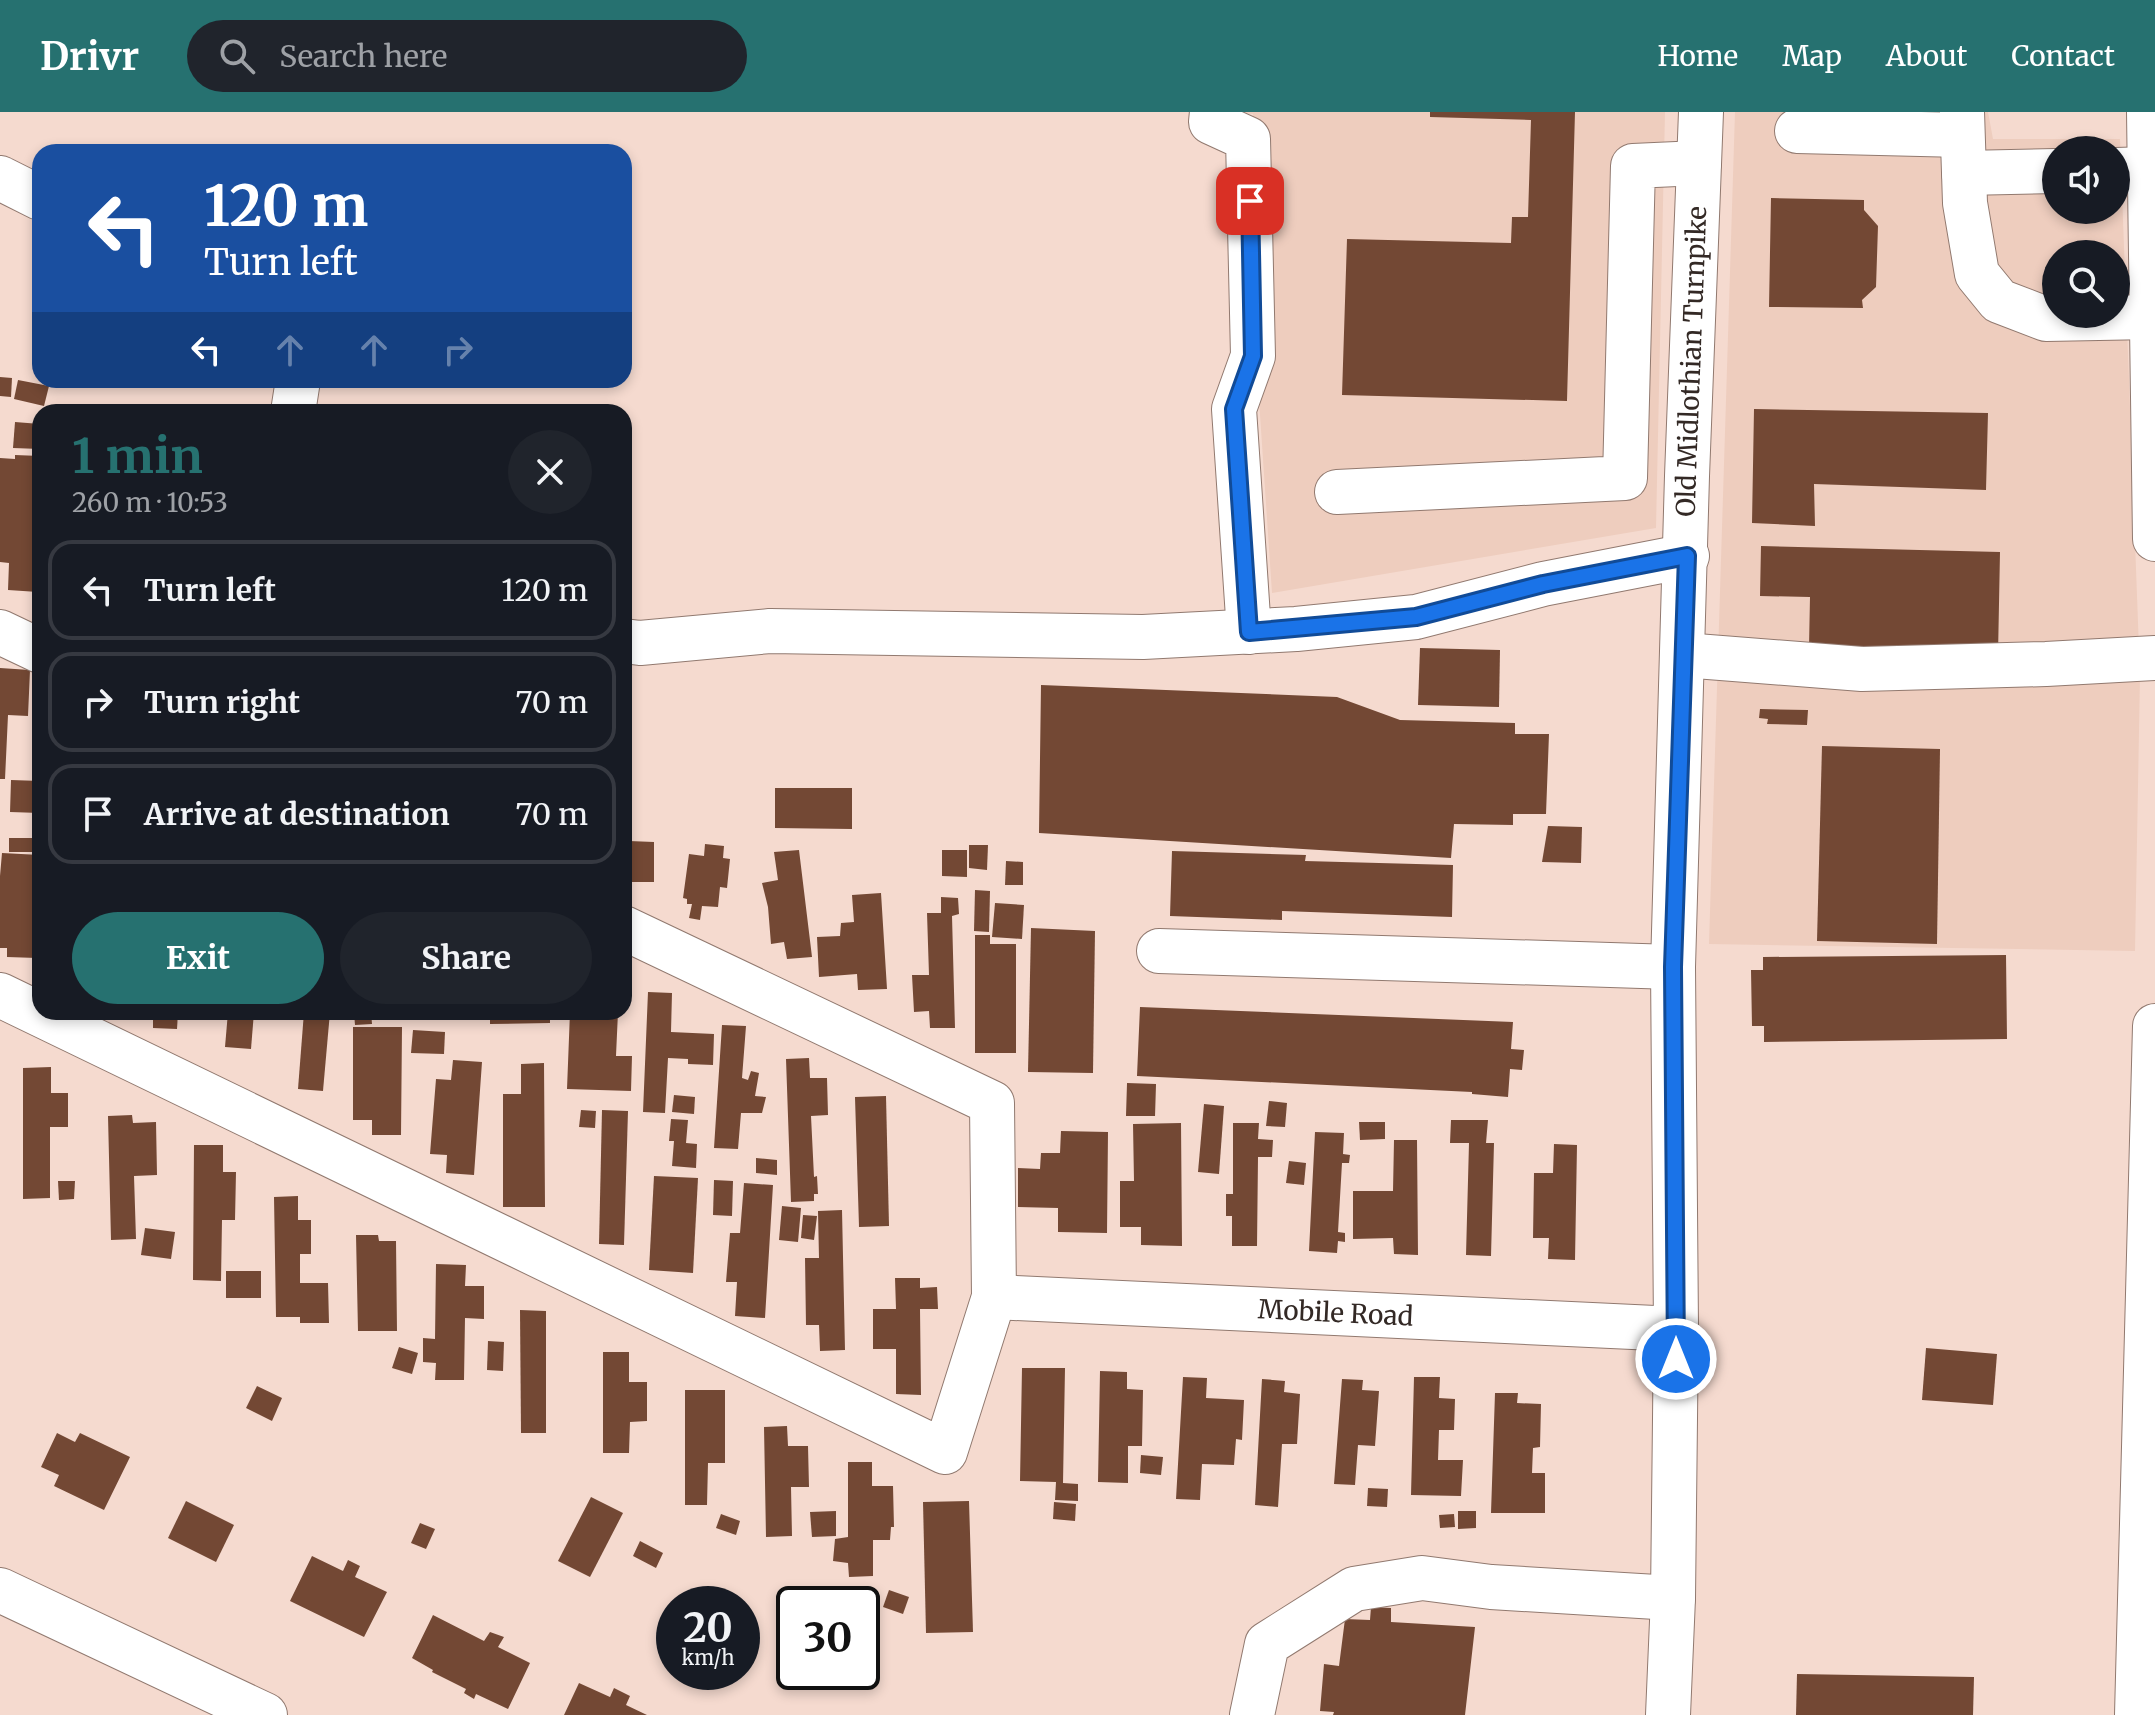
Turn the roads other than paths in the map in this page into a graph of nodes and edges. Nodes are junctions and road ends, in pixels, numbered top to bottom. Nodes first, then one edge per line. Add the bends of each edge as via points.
1 (1212, 112) edge
2 (1701, 112) edge
3 (2149, 112) edge
4 (1797, 131) dead end
5 (1963, 140) edge
6 (1699, 163) junction
7 (2042, 166) edge
8 (2133, 169) edge
9 (0, 178) edge
10 (32, 194) edge
11 (2151, 317) junction
12 (1337, 492) dead end
13 (2155, 539) edge
14 (1687, 556) junction
15 (0, 632) edge
16 (1249, 632) junction
17 (632, 642) edge
18 (32, 647) edge
19 (1683, 655) junction
20 (2155, 658) edge
21 (632, 932) edge
22 (1159, 951) dead end
23 (1673, 967) junction
24 (0, 995) edge
25 (32, 1010) edge
26 (52, 1020) edge
27 (2155, 1026) edge
28 (994, 1297) junction
29 (1676, 1329) junction
30 (0, 1590) edge
31 (1673, 1598) junction
32 (265, 1715) edge
33 (1252, 1715) edge
34 (1668, 1715) edge
35 (2137, 1715) edge

1 - 16 street via 1211,122 1248,139 1253,356 1234,409
2 - 6 street, Old Midlothian Turnpike
3 - 8 street
4 - 5 street
5 - 7 street
5 - 11 street via 1965,203 1977,274 1999,301 2046,319
6 - 12 street via 1633,166 1625,478
6 - 14 street, Old Midlothian Turnpike
8 - 11 street
9 - 10 street
11 - 13 street
14 - 16 street via 1543,584 1416,617
14 - 19 street, Old Midlothian Turnpike
15 - 18 street
16 - 17 street via 1143,637 770,631
19 - 20 street via 1862,669
19 - 23 street, Old Midlothian Turnpike
21 - 28 street via 992,1103
22 - 23 street
23 - 29 street, Old Midlothian Turnpike
24 - 25 street
26 - 28 street via 945,1452
27 - 35 street
28 - 29 street, Mobile Road
29 - 31 street, Old Midlothian Turnpike
30 - 32 street
31 - 33 street via 1422,1578 1354,1589 1267,1644
31 - 34 street, Old Midlothian Turnpike

